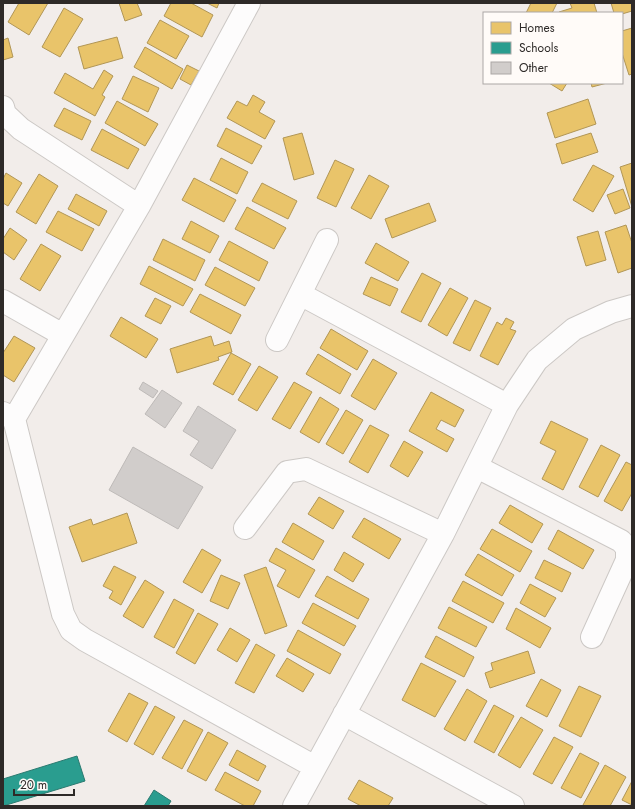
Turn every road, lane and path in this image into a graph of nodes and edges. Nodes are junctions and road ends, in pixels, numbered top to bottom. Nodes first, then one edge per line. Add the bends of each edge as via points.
1 (249, 3) edge
2 (3, 107) edge
3 (139, 206) junction
4 (327, 240) dead end
5 (300, 294) junction
6 (3, 301) edge
7 (632, 306) edge
8 (63, 335) junction
9 (277, 340) dead end
10 (507, 405) junction
11 (8, 416) edge
12 (477, 467) junction
13 (245, 528) dead end
14 (443, 534) junction
15 (592, 636) dead end
16 (344, 714) junction
17 (315, 767) junction
18 (485, 800) edge
19 (294, 806) edge
20 (513, 806) edge

1 - 3 street
2 - 3 street via 5,114 21,129
3 - 8 street
4 - 5 street
5 - 9 street
5 - 10 street
6 - 8 street
7 - 10 street via 611,312 574,329 537,360
8 - 11 street
10 - 12 street
11 - 17 street via 63,614 71,630 127,664
12 - 14 street
12 - 15 street via 621,541 627,548 627,560
13 - 14 street via 288,472 306,469
14 - 16 street
16 - 17 street
16 - 18 street
17 - 19 street
18 - 20 street

